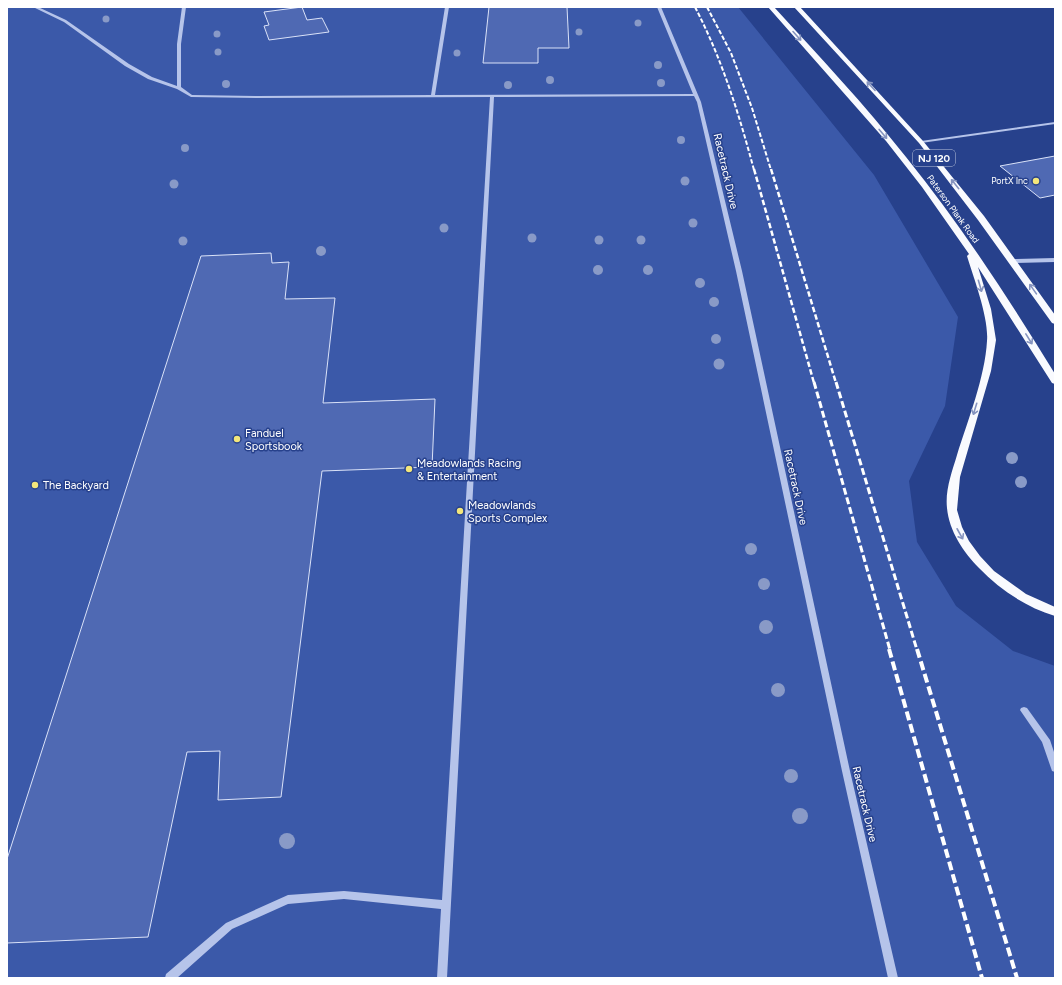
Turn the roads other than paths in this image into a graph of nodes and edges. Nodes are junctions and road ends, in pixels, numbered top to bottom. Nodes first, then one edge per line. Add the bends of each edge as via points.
1 (35, 7) edge
2 (184, 7) edge
3 (447, 7) edge
4 (659, 7) edge
5 (771, 7) edge
6 (797, 7) edge
7 (179, 88) junction
8 (696, 94) junction
9 (433, 96) junction
10 (492, 96) junction
11 (1055, 123) edge
12 (921, 142) junction
13 (969, 248) junction
14 (1055, 260) edge
15 (1013, 261) junction
16 (1055, 321) edge
17 (1055, 381) edge
18 (1055, 612) edge
19 (1024, 710) dead end
20 (1055, 768) edge
21 (446, 905) junction
22 (170, 978) edge
23 (442, 978) edge
24 (893, 978) edge

1 - 7 street via 65,21 150,78
2 - 7 street
3 - 9 street
4 - 8 street, Racetrack Drive
5 -> 13 main road, Paterson Plank Road / NJ 120 via 903,159
12 -> 6 main road, Paterson Plank Road / NJ 120
7 - 9 street via 191,96
8 - 10 street
8 - 24 street, Racetrack Drive via 739,271
9 - 10 street
10 - 21 street
11 - 12 street
15 -> 12 main road, Paterson Plank Road / NJ 120
13 -> 17 main road, Paterson Plank Road / NJ 120
13 -> 18 main road via 987,308 992,340 987,371 955,477 952,494 953,516 956,527 982,565 1018,594
14 - 15 street
16 -> 15 main road, Paterson Plank Road / NJ 120
19 - 20 street via 1046,740
21 - 22 street via 344,895 288,900 229,926
21 - 23 street

